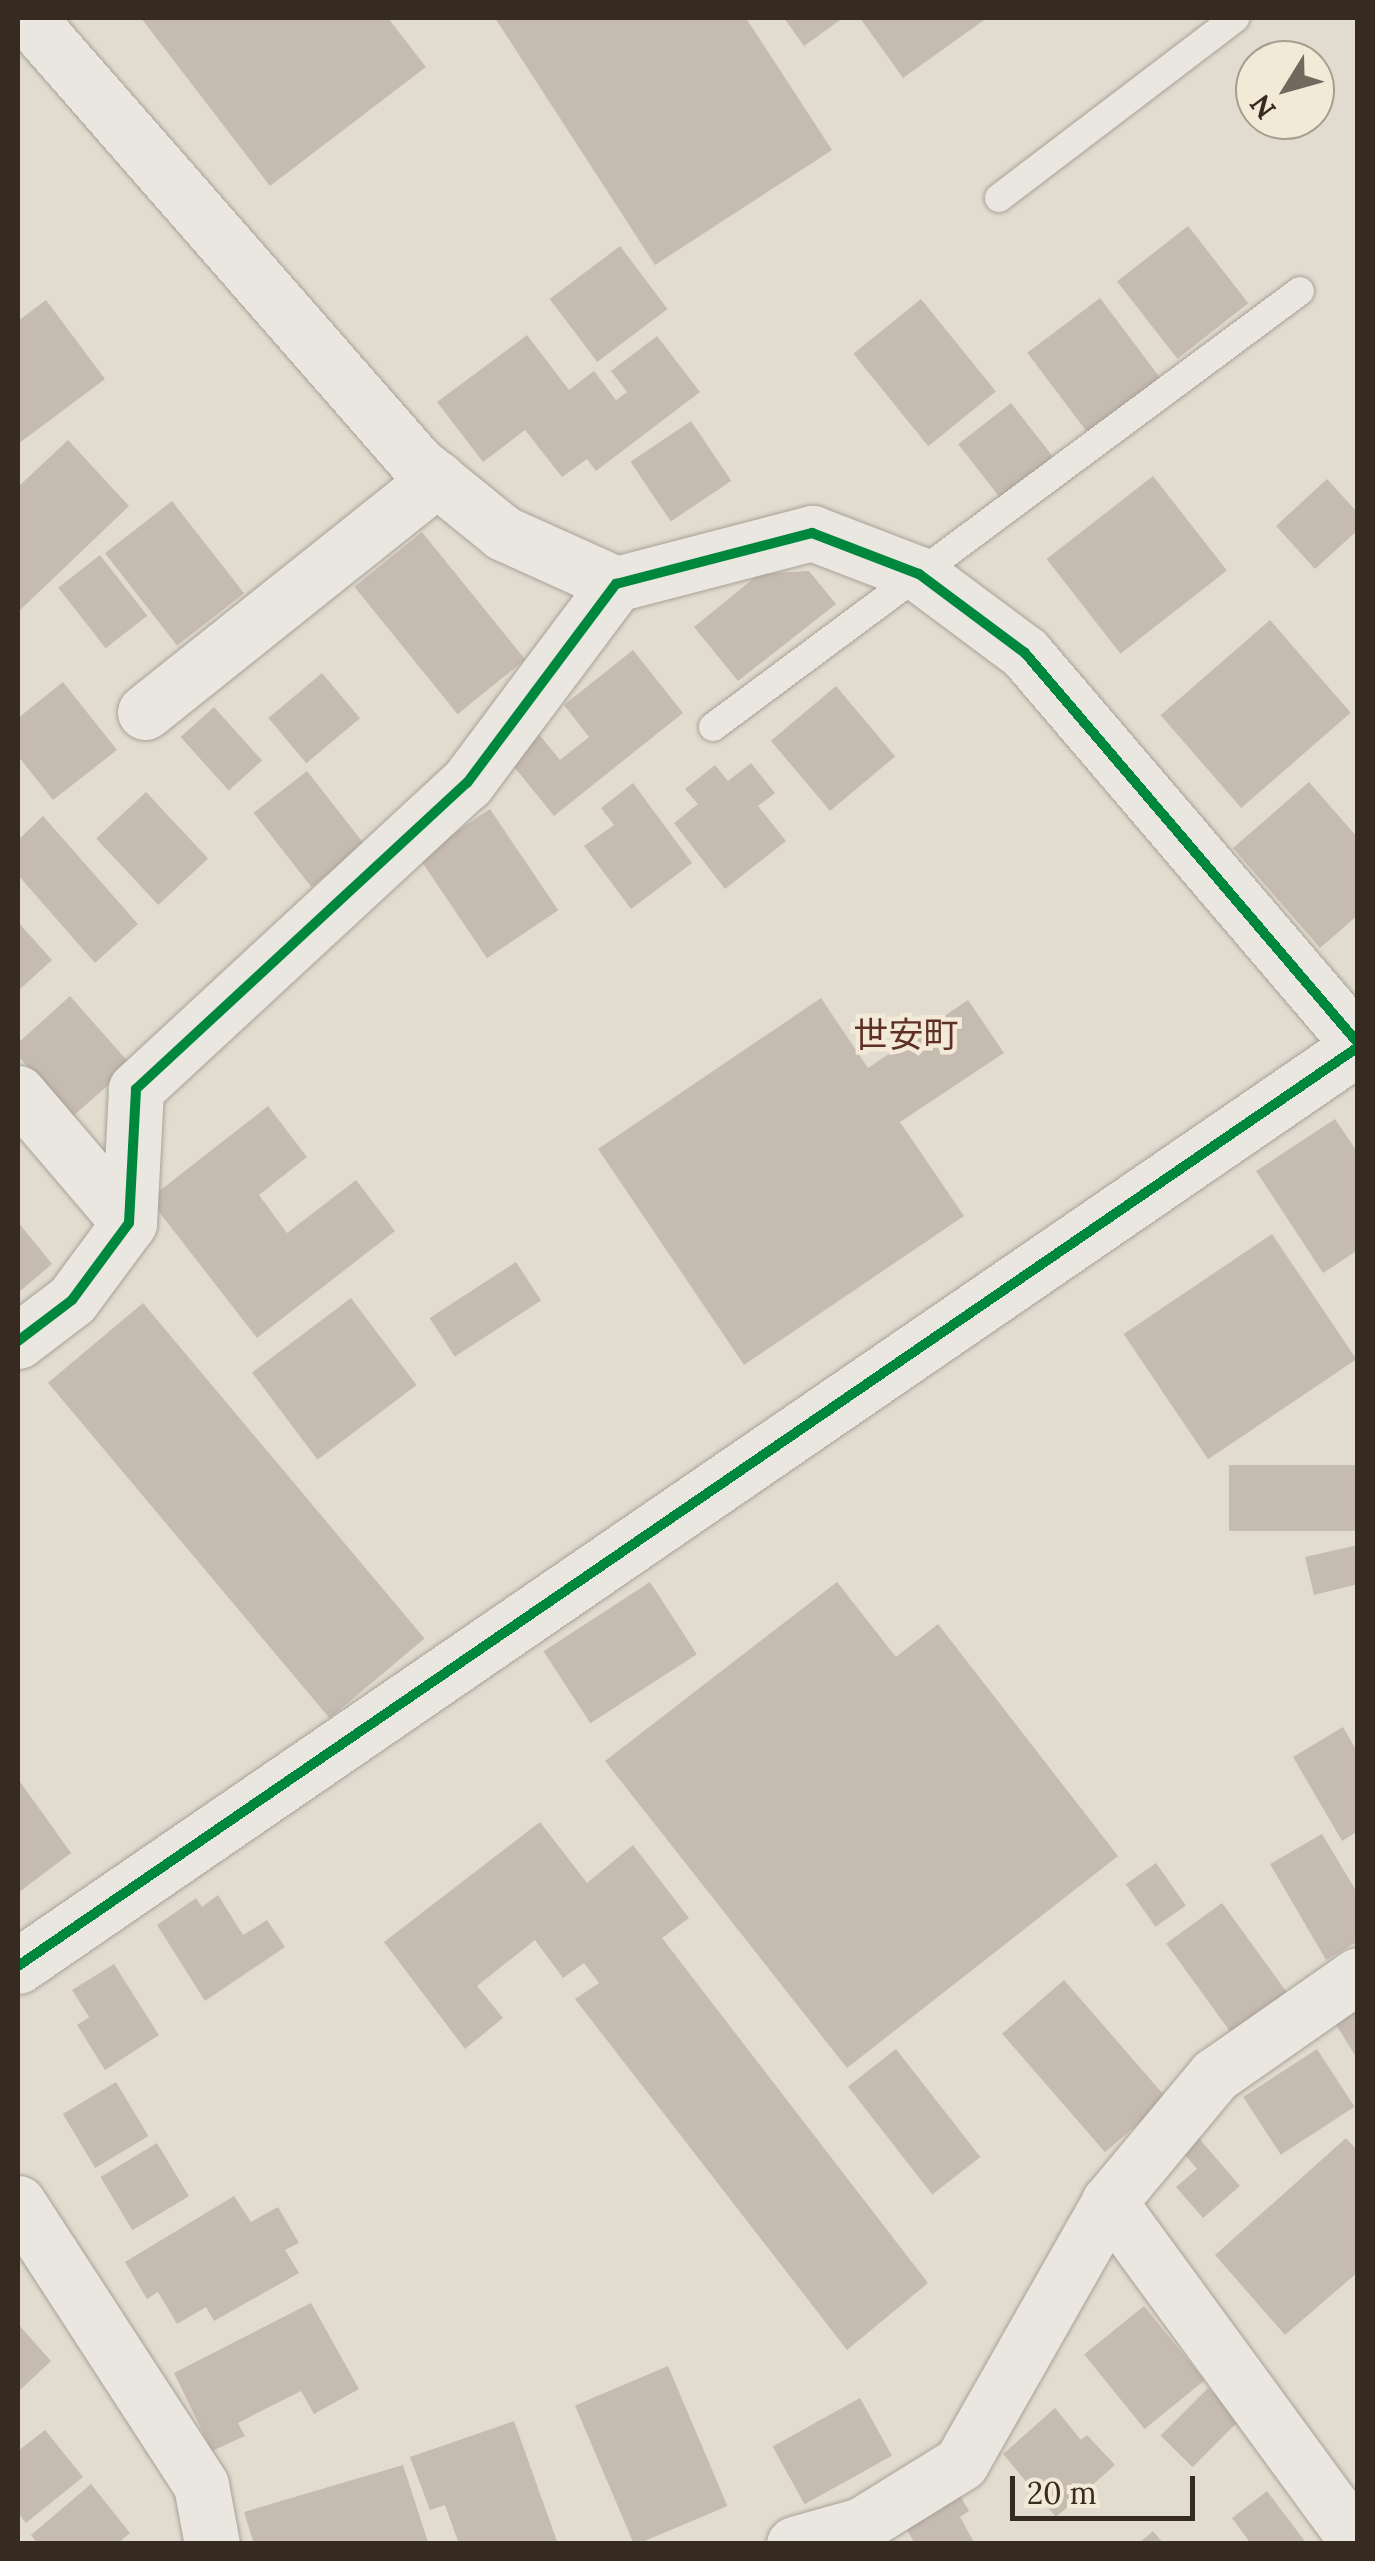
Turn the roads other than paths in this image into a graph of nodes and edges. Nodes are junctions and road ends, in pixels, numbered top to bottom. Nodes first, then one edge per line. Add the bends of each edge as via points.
1 (28, 18) edge
2 (1235, 18) edge
3 (999, 198) dead end
4 (1300, 291) dead end
5 (437, 479) junction
6 (919, 574) junction
7 (616, 584) junction
8 (145, 712) dead end
9 (713, 727) dead end
10 (1358, 1045) edge
11 (18, 1093) edge
12 (128, 1223) junction
13 (18, 1342) edge
14 (18, 1966) edge
15 (1358, 1975) edge
16 (1109, 2202) junction
17 (18, 2203) edge
18 (1358, 2542) edge
19 (212, 2544) edge
20 (794, 2544) edge

1 - 5 street
2 - 3 lane
4 - 6 lane
5 - 7 street via 503,533
5 - 8 street
6 - 7 street via 812,533
6 - 9 lane
6 - 10 street via 1026,653
7 - 12 street via 468,784 136,1089
10 - 14 street
11 - 12 street
12 - 13 street via 72,1300
15 - 16 street via 1215,2075
16 - 18 street
16 - 20 street via 961,2463 861,2524
17 - 19 street via 201,2485

